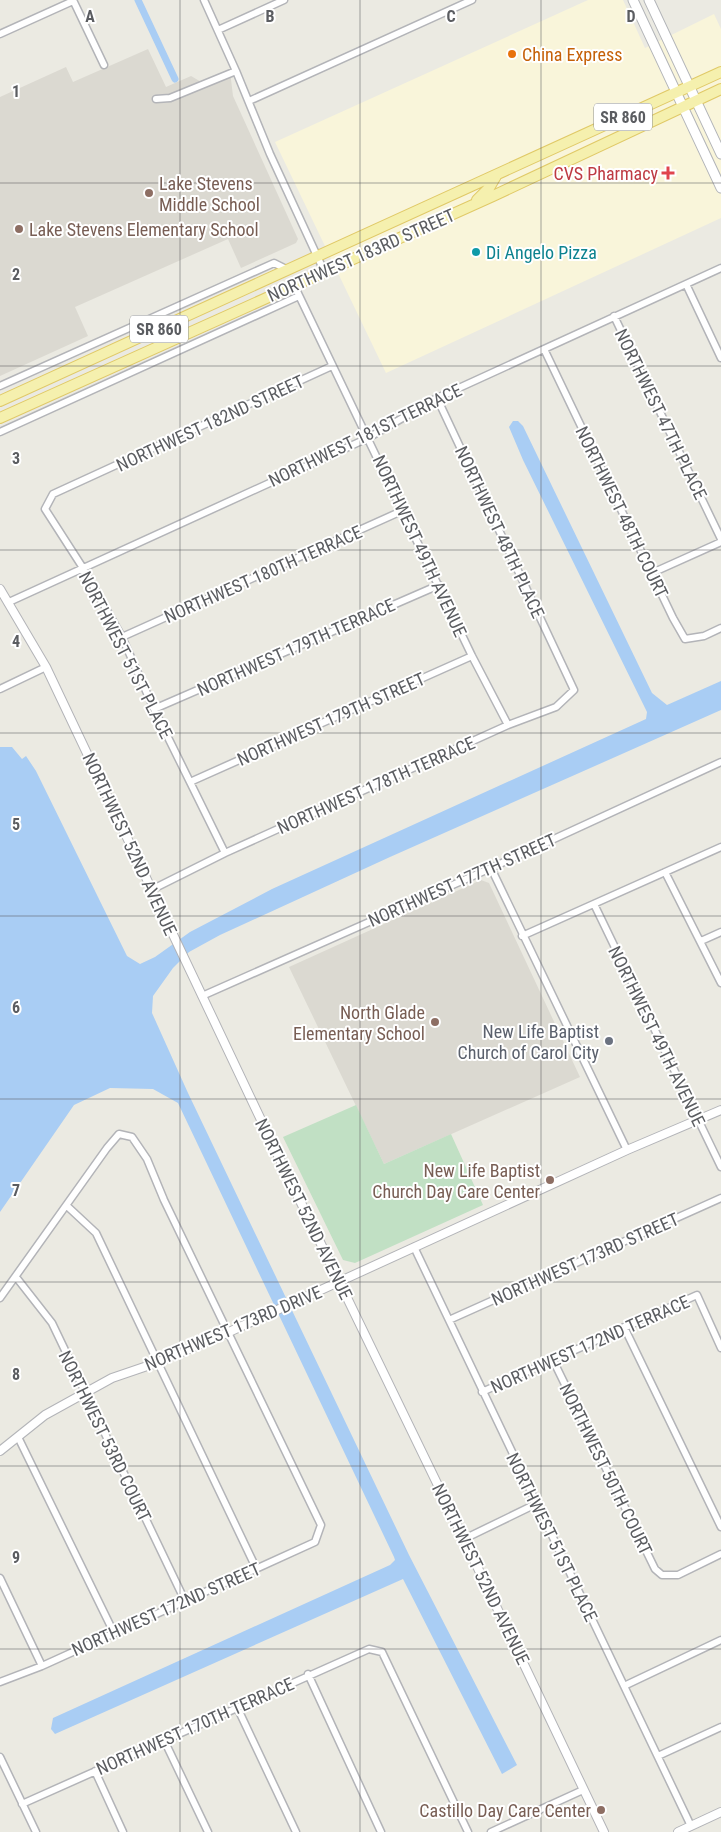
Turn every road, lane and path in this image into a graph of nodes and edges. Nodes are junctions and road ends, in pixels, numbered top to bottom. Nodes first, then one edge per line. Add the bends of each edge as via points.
1 (73, 0) edge
2 (204, 0) edge
3 (284, 0) edge
4 (472, 0) edge
5 (633, 0) edge
6 (649, 0) edge
7 (218, 30) junction
8 (0, 34) edge
9 (104, 65) dead end
10 (236, 70) junction
11 (721, 72) edge
12 (689, 87) junction
13 (721, 89) edge
14 (675, 93) junction
15 (156, 99) dead end
16 (249, 101) junction
17 (696, 101) junction
18 (682, 107) junction
19 (721, 154) edge
20 (525, 162) junction
21 (496, 176) junction
22 (513, 186) junction
23 (721, 188) edge
24 (473, 204) junction
25 (318, 257) junction
26 (721, 268) edge
27 (288, 270) junction
28 (324, 271) junction
29 (686, 284) junction
30 (294, 285) junction
31 (299, 296) junction
32 (614, 316) junction
33 (88, 346) junction
34 (544, 349) junction
35 (721, 358) edge
36 (90, 360) junction
37 (332, 366) junction
38 (75, 384) junction
39 (0, 386) edge
40 (437, 398) junction
41 (0, 401) edge
42 (0, 418) edge
43 (0, 432) edge
44 (368, 438) junction
45 (88, 480) joint
46 (404, 510) junction
47 (721, 541) edge
48 (83, 568) junction
49 (652, 573) junction
50 (438, 585) junction
51 (0, 589) edge
52 (9, 602) junction
53 (721, 628) edge
54 (122, 637) junction
55 (472, 656) junction
56 (46, 667) junction
57 (562, 667) joint
58 (0, 689) edge
59 (154, 709) junction
60 (508, 725) junction
61 (721, 762) edge
62 (190, 782) junction
63 (721, 847) edge
64 (225, 852) junction
65 (491, 868) junction
66 (665, 872) junction
67 (152, 890) junction
68 (594, 904) junction
69 (721, 932) edge
70 (522, 936) junction
71 (701, 941) junction
72 (721, 982) edge
73 (202, 996) junction
74 (721, 1110) edge
75 (697, 1120) junction
76 (627, 1150) junction
77 (721, 1168) edge
78 (721, 1198) edge
79 (67, 1206) junction
80 (414, 1248) junction
81 (16, 1276) junction
82 (340, 1282) junction
83 (0, 1298) edge
84 (449, 1320) junction
85 (624, 1327) junction
86 (229, 1332) junction
87 (721, 1348) edge
88 (553, 1360) junction
89 (156, 1363) junction
90 (482, 1392) junction
91 (85, 1393) junction
92 (18, 1437) junction
93 (0, 1451) edge
94 (536, 1504) junction
95 (721, 1527) edge
96 (464, 1539) junction
97 (721, 1554) edge
98 (256, 1568) junction
99 (0, 1578) edge
100 (185, 1601) junction
101 (114, 1633) junction
102 (721, 1640) edge
103 (42, 1666) junction
104 (308, 1674) junction
105 (0, 1682) edge
106 (624, 1686) junction
107 (237, 1707) junction
108 (721, 1727) edge
109 (165, 1742) junction
110 (0, 1756) edge
111 (658, 1756) junction
112 (95, 1771) junction
113 (584, 1790) junction
114 (22, 1804) junction
115 (721, 1812) edge
116 (691, 1826) junction
117 (36, 1832) edge
118 (123, 1832) edge
119 (208, 1832) edge
120 (296, 1832) edge
121 (381, 1832) edge
122 (468, 1832) edge
123 (491, 1832) edge
124 (604, 1832) edge
125 (678, 1832) edge

1 - 8 street
1 - 9 street
2 - 7 street
3 - 7 street
4 - 16 street
5 - 14 main road
6 - 12 main road
7 - 10 street
10 - 15 street via 170,98
10 - 16 street
11 - 12 main road, NORTHWEST 183RD STREET / SR 860
12 - 14 main road, NORTHWEST 183RD STREET / SR 860
12 - 17 main road
13 - 17 main road, NORTHWEST 183RD STREET / SR 860
14 - 18 main road
14 - 20 main road, NORTHWEST 183RD STREET / SR 860
16 - 25 street
17 - 18 main road, NORTHWEST 183RD STREET / SR 860
17 - 19 main road
18 - 22 main road, NORTHWEST 183RD STREET / SR 860
18 - 23 main road
20 - 21 main road, NORTHWEST 183RD STREET / SR 860
20 - 22 main road via 515,173
21 - 24 main road
21 - 25 main road, NORTHWEST 183RD STREET / SR 860
22 - 24 main road, NORTHWEST 183RD STREET / SR 860
24 - 28 main road, NORTHWEST 183RD STREET / SR 860
25 - 27 main road, NORTHWEST 183RD STREET / SR 860
25 - 28 street
26 - 29 street, NORTHWEST 181ST TERRACE
27 - 33 street via 274,263
27 - 36 main road, NORTHWEST 183RD STREET / SR 860
28 - 30 main road, NORTHWEST 183RD STREET / SR 860
29 - 32 street, NORTHWEST 181ST TERRACE
29 - 35 street
30 - 31 street, NORTHWEST 49TH AVENUE
30 - 38 main road, NORTHWEST 183RD STREET / SR 860
31 - 37 street, NORTHWEST 49TH AVENUE
31 - 43 street
32 - 34 street, NORTHWEST 181ST TERRACE
32 - 47 street, NORTHWEST 47TH PLACE
33 - 36 street
33 - 39 street
34 - 40 street, NORTHWEST 181ST TERRACE
34 - 49 street, NORTHWEST 48TH COURT
36 - 38 main road via 87,372
36 - 41 main road, NORTHWEST 183RD STREET / SR 860
37 - 44 street, NORTHWEST 49TH AVENUE
37 - 45 street, NORTHWEST 182ND STREET
38 - 42 main road, NORTHWEST 183RD STREET / SR 860
40 - 44 street, NORTHWEST 181ST TERRACE
40 - 57 street, NORTHWEST 48TH PLACE
44 - 46 street, NORTHWEST 49TH AVENUE
44 - 48 street, NORTHWEST 181ST TERRACE
45 - 48 street, NORTHWEST 51ST PLACE via 53,494 46,509
46 - 50 street, NORTHWEST 49TH AVENUE
46 - 54 street, NORTHWEST 180TH TERRACE
47 - 49 street
48 - 52 street, NORTHWEST 181ST TERRACE
48 - 54 street, NORTHWEST 51ST PLACE
49 - 53 street, NORTHWEST 48TH COURT via 685,639 704,636
50 - 55 street, NORTHWEST 49TH AVENUE
50 - 59 street, NORTHWEST 179TH TERRACE
51 - 52 street, NORTHWEST 52ND AVENUE
52 - 56 street, NORTHWEST 52ND AVENUE
54 - 59 street, NORTHWEST 51ST PLACE
55 - 60 street, NORTHWEST 49TH AVENUE
55 - 62 street, NORTHWEST 179TH STREET
56 - 58 street
56 - 67 street, NORTHWEST 52ND AVENUE
57 - 60 street, NORTHWEST 178TH TERRACE via 574,690 556,707
59 - 62 street, NORTHWEST 51ST PLACE
60 - 64 street, NORTHWEST 178TH TERRACE
61 - 65 street, NORTHWEST 177TH STREET
62 - 64 street, NORTHWEST 51ST PLACE
63 - 66 street
64 - 67 street, NORTHWEST 178TH TERRACE
65 - 70 street
65 - 73 street, NORTHWEST 177TH STREET
66 - 68 street
66 - 71 street
67 - 73 street, NORTHWEST 52ND AVENUE
68 - 70 street
68 - 75 street, NORTHWEST 49TH AVENUE
69 - 71 street
70 - 76 street
71 - 72 street
73 - 82 street, NORTHWEST 52ND AVENUE
74 - 75 street, NORTHWEST 173RD DRIVE
75 - 76 street, NORTHWEST 173RD DRIVE
75 - 77 street, NORTHWEST 49TH AVENUE
76 - 80 street, NORTHWEST 173RD DRIVE
78 - 84 street, NORTHWEST 173RD STREET
79 - 81 street
79 - 86 street via 119,1134 132,1137 147,1159
79 - 89 street via 96,1233
80 - 82 street, NORTHWEST 173RD DRIVE
80 - 84 street, NORTHWEST 51ST PLACE
81 - 83 street
81 - 91 street, NORTHWEST 53RD COURT via 52,1323
82 - 86 street, NORTHWEST 173RD DRIVE
82 - 96 street, NORTHWEST 52ND AVENUE
84 - 90 street, NORTHWEST 51ST PLACE
85 - 87 street, NORTHWEST 172ND TERRACE via 697,1296
85 - 88 street, NORTHWEST 172ND TERRACE
85 - 95 street
86 - 89 street, NORTHWEST 173RD DRIVE
86 - 98 street, NORTHWEST 172ND STREET via 321,1525 315,1542
88 - 90 street, NORTHWEST 172ND TERRACE
88 - 97 street, NORTHWEST 50TH COURT via 655,1569 662,1575 678,1575
89 - 91 street, NORTHWEST 173RD DRIVE via 112,1378
89 - 98 street
90 - 94 street, NORTHWEST 51ST PLACE
91 - 92 street, NORTHWEST 173RD DRIVE via 45,1415
91 - 100 street, NORTHWEST 53RD COURT
92 - 93 street, NORTHWEST 173RD DRIVE
92 - 101 street
94 - 96 street
94 - 106 street, NORTHWEST 51ST PLACE
96 - 113 street, NORTHWEST 52ND AVENUE
98 - 100 street, NORTHWEST 172ND STREET
99 - 103 street
100 - 101 street, NORTHWEST 172ND STREET
101 - 103 street, NORTHWEST 172ND STREET
102 - 106 street
103 - 105 street, NORTHWEST 172ND STREET
104 - 107 street, NORTHWEST 170TH TERRACE
104 - 121 street
104 - 122 street, NORTHWEST 170TH TERRACE via 369,1649 382,1652
106 - 111 street, NORTHWEST 51ST PLACE
107 - 109 street, NORTHWEST 170TH TERRACE
107 - 120 street
108 - 111 street
109 - 112 street, NORTHWEST 170TH TERRACE
109 - 119 street
110 - 114 street
111 - 116 street, NORTHWEST 51ST PLACE
112 - 114 street, NORTHWEST 170TH TERRACE
112 - 118 street
113 - 123 street
113 - 124 street, NORTHWEST 52ND AVENUE
114 - 117 street
115 - 116 street
116 - 125 street

